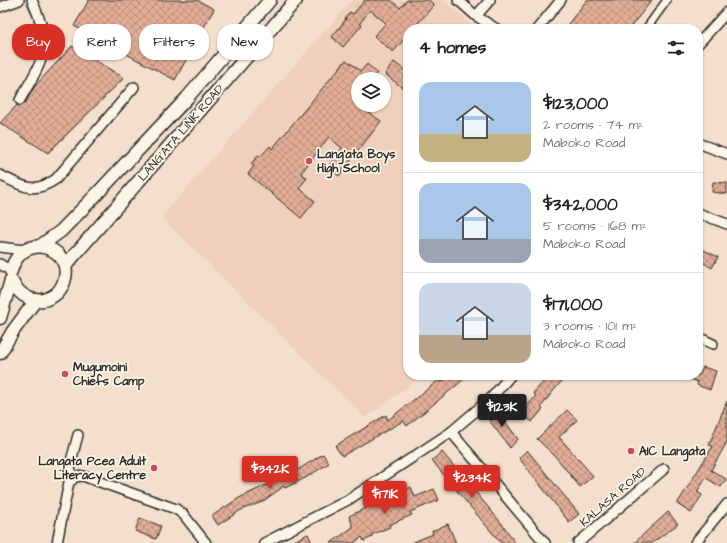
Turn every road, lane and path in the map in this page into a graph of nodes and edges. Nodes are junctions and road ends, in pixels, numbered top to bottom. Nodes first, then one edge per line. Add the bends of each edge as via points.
1 (19, 0) edge
2 (32, 0) edge
3 (270, 0) edge
4 (296, 0) edge
5 (458, 0) edge
6 (490, 0) edge
7 (562, 0) edge
8 (667, 0) edge
9 (0, 7) edge
10 (727, 12) edge
11 (476, 16) junction
12 (489, 24) edge
13 (541, 24) edge
14 (650, 24) edge
15 (703, 38) edge
16 (134, 87) dead end
17 (20, 100) dead end
18 (703, 145) edge
19 (727, 154) edge
20 (0, 174) edge
21 (703, 215) edge
22 (727, 224) edge
23 (40, 246) junction
24 (0, 247) edge
25 (24, 250) junction
26 (0, 264) edge
27 (65, 266) junction
28 (11, 276) junction
29 (36, 300) junction
30 (0, 318) edge
31 (703, 339) edge
32 (714, 344) dead end
33 (0, 353) edge
34 (507, 380) edge
35 (451, 432) junction
36 (78, 435) dead end
37 (664, 469) dead end
38 (72, 480) junction
39 (727, 504) edge
40 (57, 543) edge
41 (206, 543) edge
42 (264, 543) edge
43 (545, 543) edge
44 (578, 543) edge
45 (695, 543) edge

1 - 9 street
2 - 17 street via 45,43 42,57
3 - 23 main road, LANG'ATA LINK ROAD via 187,98 94,198 61,231
4 - 27 main road, LANG'ATA LINK ROAD
5 - 11 street
6 - 11 street
7 - 13 street
8 - 14 street
10 - 15 street
11 - 12 street
16 - 20 street via 56,179 45,187 28,187
18 - 19 street
21 - 22 street
23 - 25 main road
23 - 27 main road via 56,253
24 - 25 street
25 - 28 main road via 17,256
26 - 28 street
27 - 29 main road via 66,275 59,291 45,300
28 - 29 main road via 20,294
28 - 30 main road
29 - 33 main road
31 - 32 street
34 - 35 street via 492,397
35 - 42 street via 348,500
35 - 43 street
36 - 38 street via 70,465
37 - 44 street, KALASA ROAD
38 - 40 street via 67,489
38 - 41 street via 75,477 92,478 176,509
39 - 45 street

